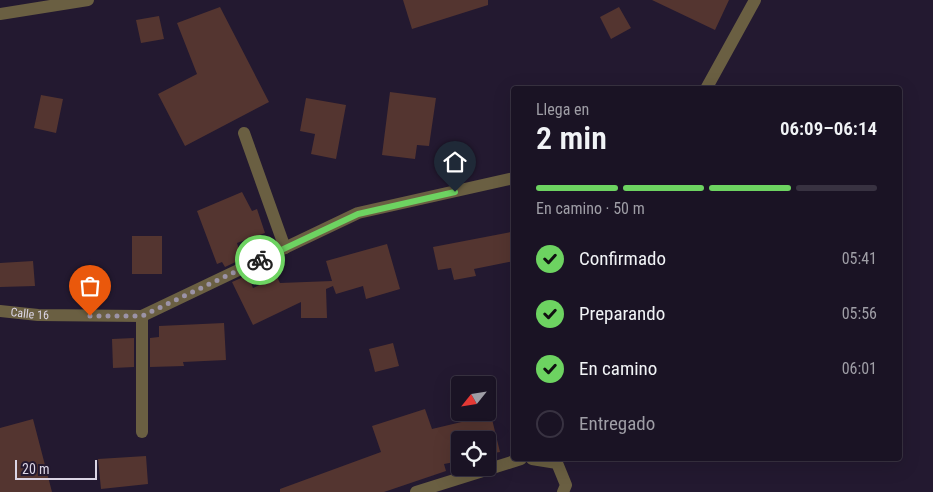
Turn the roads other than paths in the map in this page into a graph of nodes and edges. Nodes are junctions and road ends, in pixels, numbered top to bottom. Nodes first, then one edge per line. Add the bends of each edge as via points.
1 (88, 0) edge
2 (755, 0) edge
3 (0, 14) edge
4 (708, 86) edge
5 (244, 133) dead end
6 (511, 179) edge
7 (285, 248) junction
8 (0, 310) edge
9 (142, 316) junction
10 (142, 432) dead end
11 (515, 461) edge
12 (544, 461) edge
13 (416, 492) edge
14 (562, 492) edge

1 - 3 street
2 - 4 street
5 - 7 street
6 - 7 street, Calle 16 via 358,214
7 - 9 street, Calle 16
8 - 9 street, Calle 16 via 38,315
9 - 10 street
11 - 13 street
12 - 14 street via 557,463 566,485

